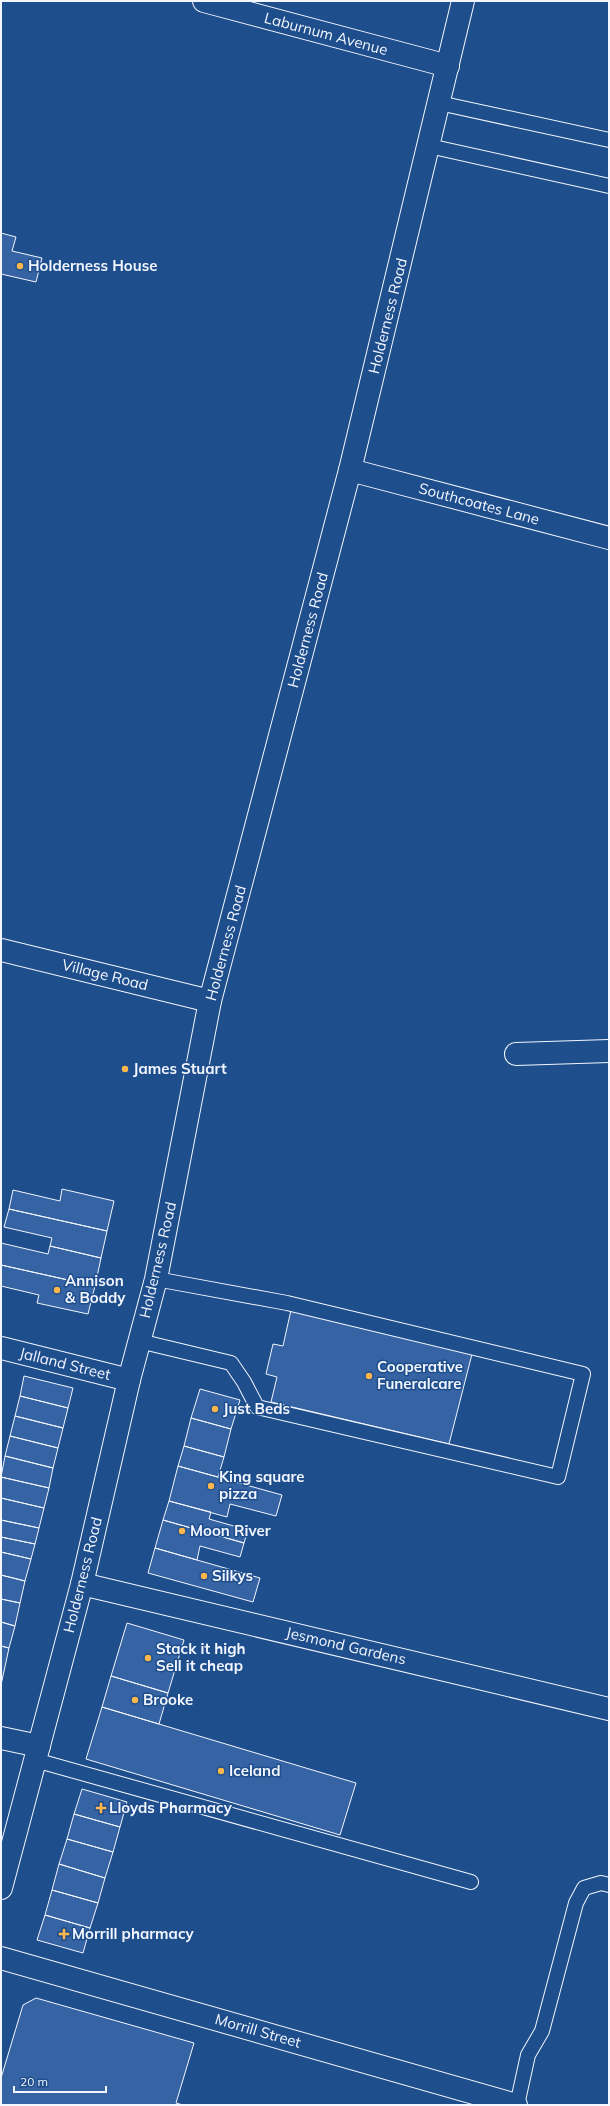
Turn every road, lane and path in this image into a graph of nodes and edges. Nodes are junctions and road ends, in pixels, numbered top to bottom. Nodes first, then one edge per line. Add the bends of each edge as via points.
1 (204, 1) edge
2 (463, 1) edge
3 (448, 66) junction
4 (440, 103) junction
5 (609, 140) edge
6 (429, 146) junction
7 (609, 186) edge
8 (350, 470) junction
9 (609, 538) edge
10 (1, 950) edge
11 (210, 1001) junction
12 (609, 1052) edge
13 (516, 1054) dead end
14 (156, 1279) junction
15 (138, 1341) junction
16 (1, 1348) edge
17 (129, 1380) junction
18 (82, 1584) junction
19 (609, 1709) edge
20 (1, 1738) edge
21 (37, 1753) junction
22 (470, 1882) dead end
23 (609, 1885) edge
24 (1, 1888) edge
25 (1, 1958) edge
26 (516, 2105) edge

1 - 3 main road, Laburnum Avenue
2 - 3 main road, Holderness Road
3 - 4 main road, Holderness Road
4 - 5 lane
4 - 6 main road, Holderness Road
6 - 7 lane
6 - 8 main road, Holderness Road
8 - 9 main road, Southcoates Lane
8 - 11 main road, Holderness Road
10 - 11 main road, Village Road
11 - 14 main road, Holderness Road
12 - 13 main road
14 - 15 main road, Holderness Road
14 - 15 lane via 287,1303 583,1374 558,1477 257,1407 231,1363
15 - 17 main road, Holderness Road
16 - 17 main road, Jalland Street
17 - 18 main road, Holderness Road
18 - 19 main road, Jesmond Gardens
18 - 21 main road, Holderness Road
20 - 21 main road
21 - 22 lane
21 - 24 main road, Holderness Road
23 - 26 lane via 601,1882 584,1888 576,1903 542,2030 528,2055
25 - 26 main road, Morrill Street

